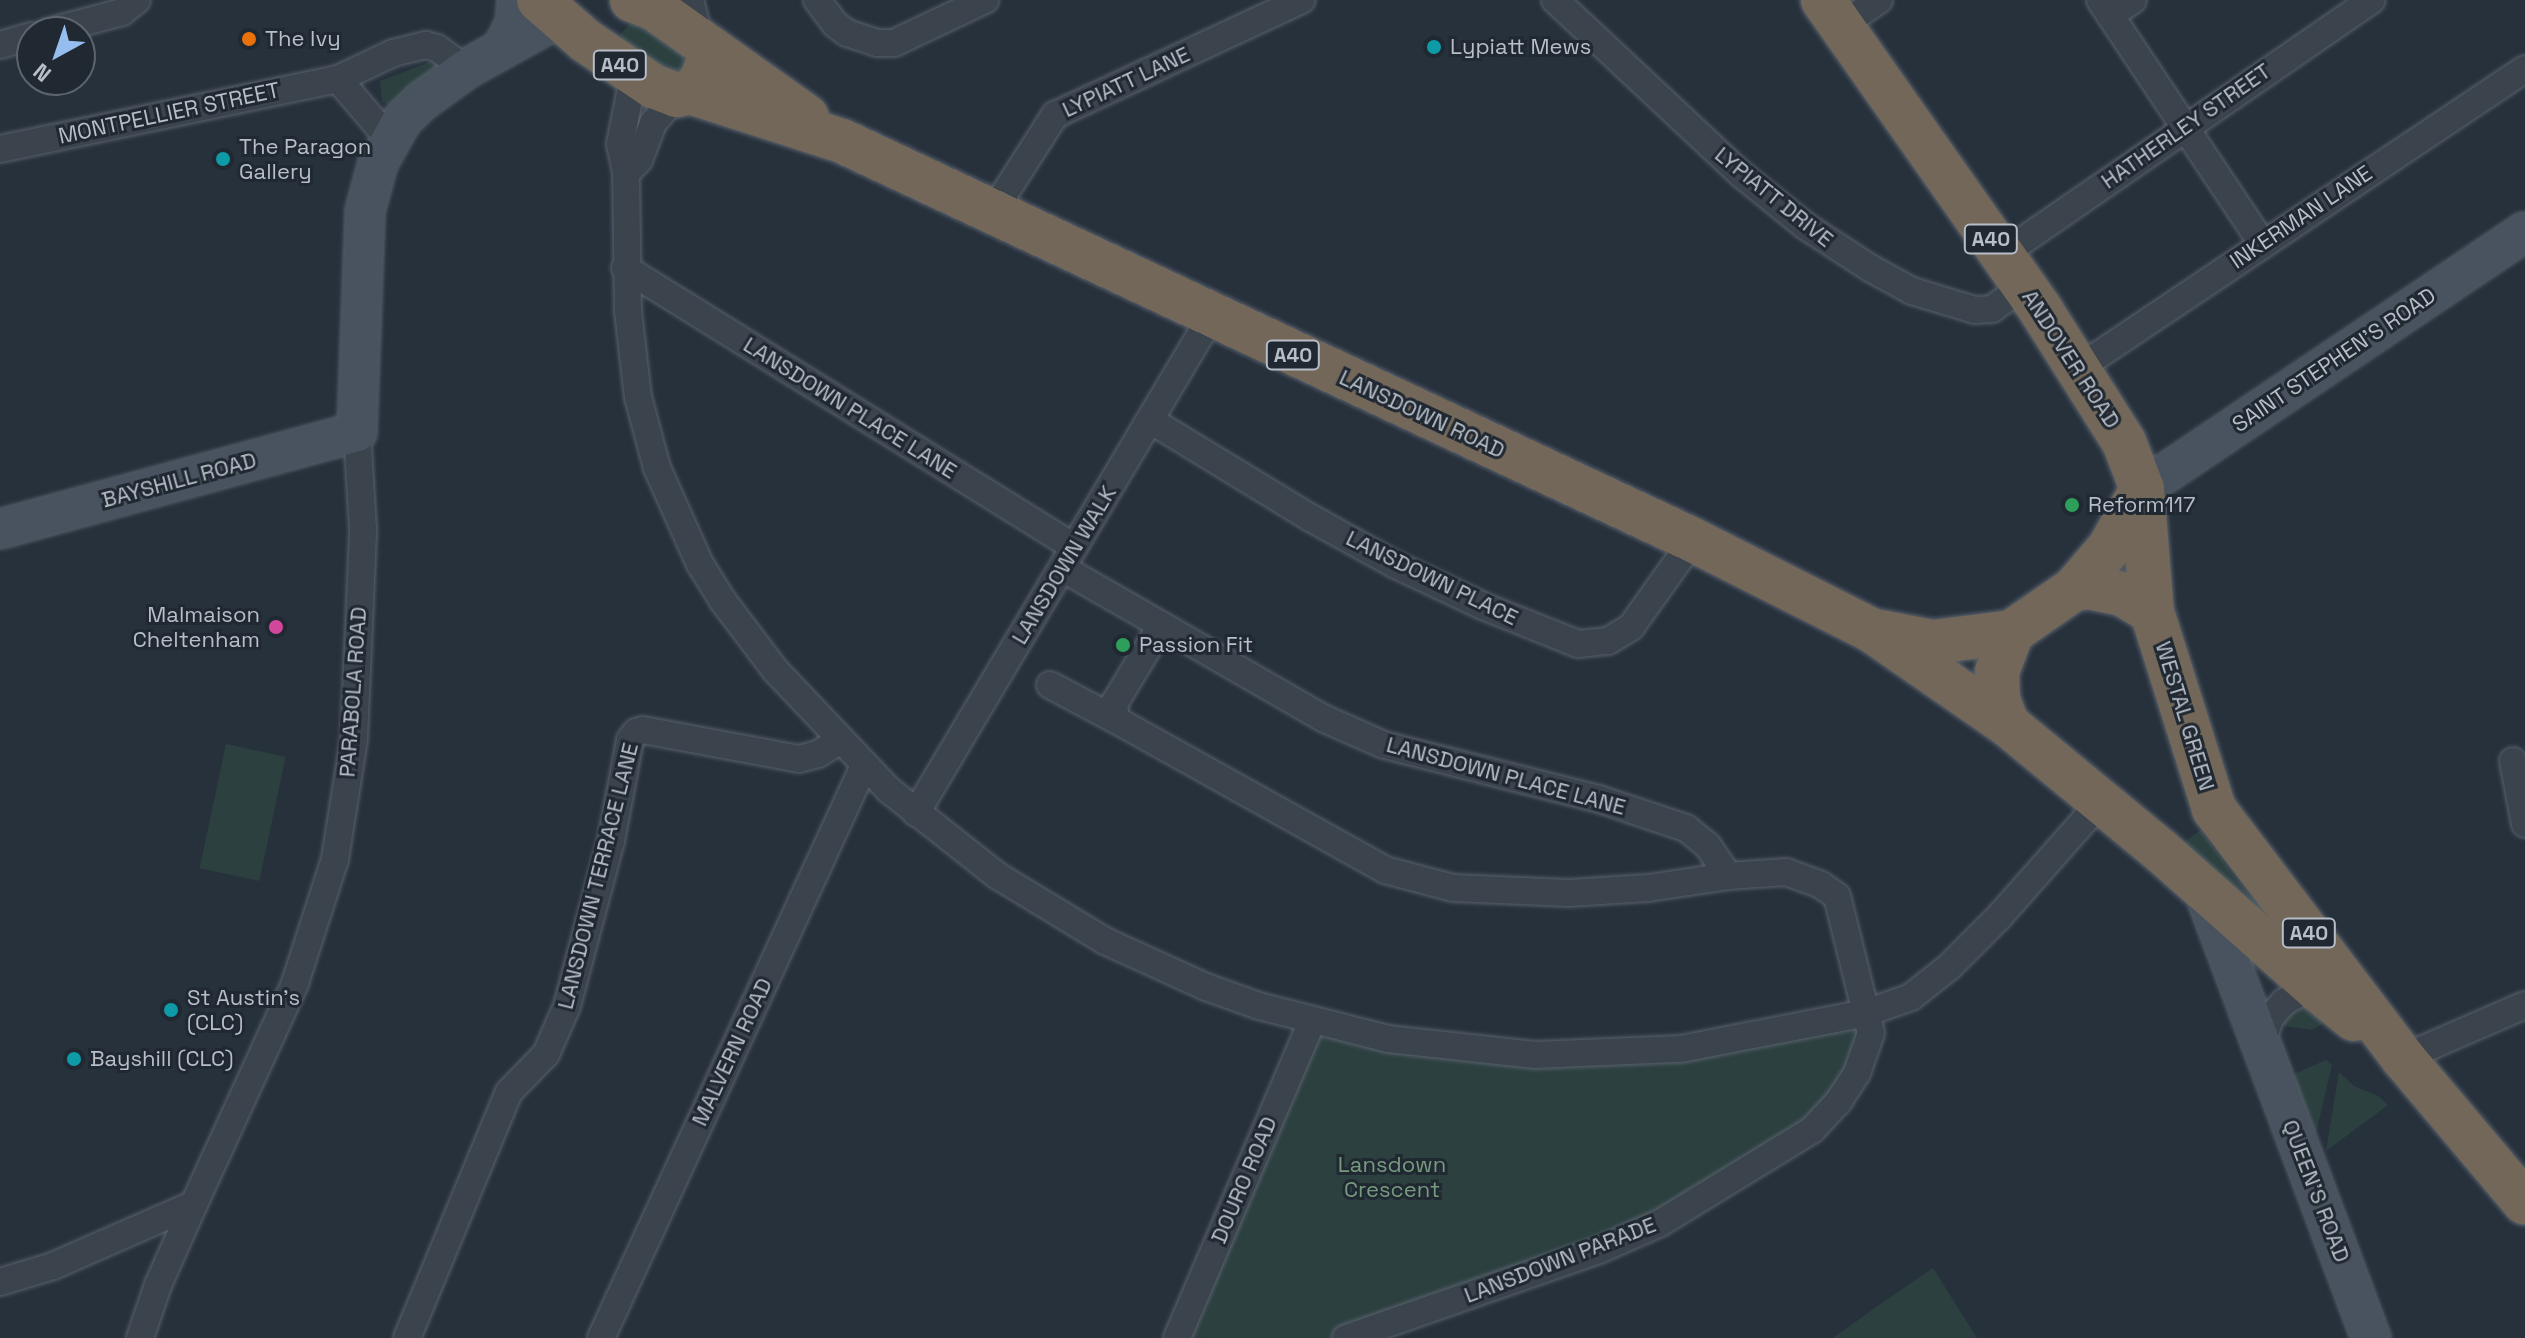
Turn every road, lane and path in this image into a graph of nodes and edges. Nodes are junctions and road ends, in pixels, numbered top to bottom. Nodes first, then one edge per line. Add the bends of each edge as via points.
1 (137, 0) edge
2 (517, 0) edge
3 (632, 0) edge
4 (817, 0) edge
5 (985, 0) edge
6 (1302, 0) edge
7 (1879, 0) edge
8 (2133, 0) edge
9 (2372, 0) edge
10 (1552, 1) edge
11 (2105, 8) edge
12 (1832, 13) edge
13 (96, 19) edge
14 (695, 20) edge
15 (577, 24) edge
16 (502, 49) junction
17 (466, 69) junction
18 (2525, 69) edge
19 (338, 79) junction
20 (683, 93) junction
21 (2184, 126) junction
22 (390, 140) junction
23 (842, 141) junction
24 (0, 149) edge
25 (626, 173) junction
26 (992, 213) junction
27 (2525, 232) edge
28 (2262, 243) junction
29 (625, 268) junction
30 (2013, 270) junction
31 (1211, 317) junction
32 (2079, 368) junction
33 (1150, 420) junction
34 (357, 432) junction
35 (2142, 489) junction
36 (0, 529) edge
37 (1693, 540) junction
38 (1068, 558) junction
39 (2074, 589) junction
40 (2152, 612) junction
41 (1161, 626) junction
42 (1871, 630) junction
43 (2012, 632) junction
44 (1050, 685) dead end
45 (1120, 722) junction
46 (2007, 724) junction
47 (839, 741) junction
48 (2513, 761) dead end
49 (864, 766) junction
50 (2100, 803) junction
51 (2214, 809) junction
52 (916, 813) junction
53 (2525, 824) edge
54 (2161, 851) junction
55 (1728, 876) junction
56 (2202, 886) junction
57 (2318, 990) junction
58 (2525, 1005) edge
59 (1866, 1013) junction
60 (1312, 1022) junction
61 (2261, 1044) junction
62 (2403, 1058) junction
63 (2525, 1203) edge
64 (194, 1204) junction
65 (0, 1282) edge
66 (140, 1338) edge
67 (407, 1338) edge
68 (601, 1338) edge
69 (1177, 1338) edge
70 (1346, 1338) edge
71 (2371, 1338) edge

1 - 13 street via 122,12
2 - 16 street via 515,24
3 - 14 highway, A40
4 - 5 street via 847,33 894,43
6 - 26 street, LYPIATT LANE via 1055,115
7 - 12 street
8 - 11 street
9 - 21 street, HATHERLEY STREET
10 - 30 street, LYPIATT DRIVE via 1760,189 1870,268 1912,291 1975,310 1992,309
11 - 21 street
12 - 30 highway, ANDOVER ROAD / A40
14 - 20 highway via 707,67 701,81
14 - 23 highway, LANSDOWN ROAD / A40
15 - 16 street, PARABOLA ROAD
15 - 20 highway, A40 via 653,86
15 - 25 street via 628,77 631,89 620,144
16 - 17 street, PARABOLA ROAD
17 - 19 street, MONTPELLIER STREET via 426,45 393,53
17 - 22 street, PARABOLA ROAD via 411,111
18 - 28 street, INKERMAN LANE
19 - 22 street
19 - 24 street, MONTPELLIER STREET
20 - 23 highway, LANSDOWN ROAD / A40
20 - 25 street via 653,123 639,160
21 - 28 street
21 - 30 street, HATHERLEY STREET
22 - 34 street, PARABOLA ROAD via 370,184 365,211
23 - 26 highway, LANSDOWN ROAD / A40
25 - 29 street
26 - 31 highway, LANSDOWN ROAD / A40
27 - 35 street, SAINT STEPHEN'S ROAD
28 - 32 street, INKERMAN LANE
29 - 38 street, LANSDOWN PLACE LANE
29 - 47 street via 638,397 669,501 723,601
30 - 32 highway, ANDOVER ROAD / A40
31 - 33 street, LANSDOWN WALK
31 - 37 highway, LANSDOWN ROAD / A40
32 - 35 highway, ANDOVER ROAD / A40 via 2124,442
33 - 37 street, LANSDOWN PLACE via 1396,565 1578,644 1608,641 1631,627
33 - 38 street, LANSDOWN WALK
34 - 36 street, BAYSHILL ROAD
34 - 64 street, PARABOLA ROAD via 363,529 354,739 335,859 295,983
35 - 39 highway via 2110,547
35 - 40 highway, ANDOVER ROAD / A40
37 - 42 highway, LANSDOWN ROAD / A40
38 - 41 street, LANSDOWN PLACE LANE
38 - 52 street, LANSDOWN WALK
39 - 40 highway, WESTAL GREEN via 2122,594
39 - 43 highway
40 - 51 highway, WESTAL GREEN
41 - 45 street via 1114,704
41 - 55 street, LANSDOWN PLACE LANE via 1325,719 1384,745 1599,799 1686,828 1708,846
42 - 43 highway, LANSDOWN ROAD / A40 via 1933,642
42 - 46 highway, LANSDOWN ROAD / A40
43 - 46 highway via 1997,672 1998,699
44 - 45 street
45 - 55 street via 1363,859 1431,885 1569,893
46 - 50 highway
47 - 49 street
47 - 67 street, LANSDOWN TERRACE LANE via 799,759 643,730 630,740 611,841 567,1006 546,1054 509,1092
48 - 53 street
49 - 52 street
49 - 68 street, MALVERN ROAD
50 - 54 highway
50 - 59 street via 1937,978 1897,1004
51 - 54 highway, WESTAL GREEN via 2195,832
51 - 62 highway, A40
52 - 60 street via 998,876 1105,941 1206,987
54 - 56 highway, A40
55 - 59 street, LANSDOWN PARADE via 1786,872 1837,896
56 - 57 highway, A40
56 - 61 street, QUEEN'S ROAD
57 - 61 street via 2284,1002 2271,1017
57 - 62 highway, A40
58 - 62 street
59 - 60 street via 1681,1049 1583,1055 1436,1047
59 - 70 street, LANSDOWN PARADE via 1871,1033 1857,1073 1826,1117 1802,1137 1636,1234
60 - 69 street, DOURO ROAD
61 - 71 street, QUEEN'S ROAD
62 - 63 highway, A40
64 - 65 street via 53,1266
64 - 66 street, PARABOLA ROAD

